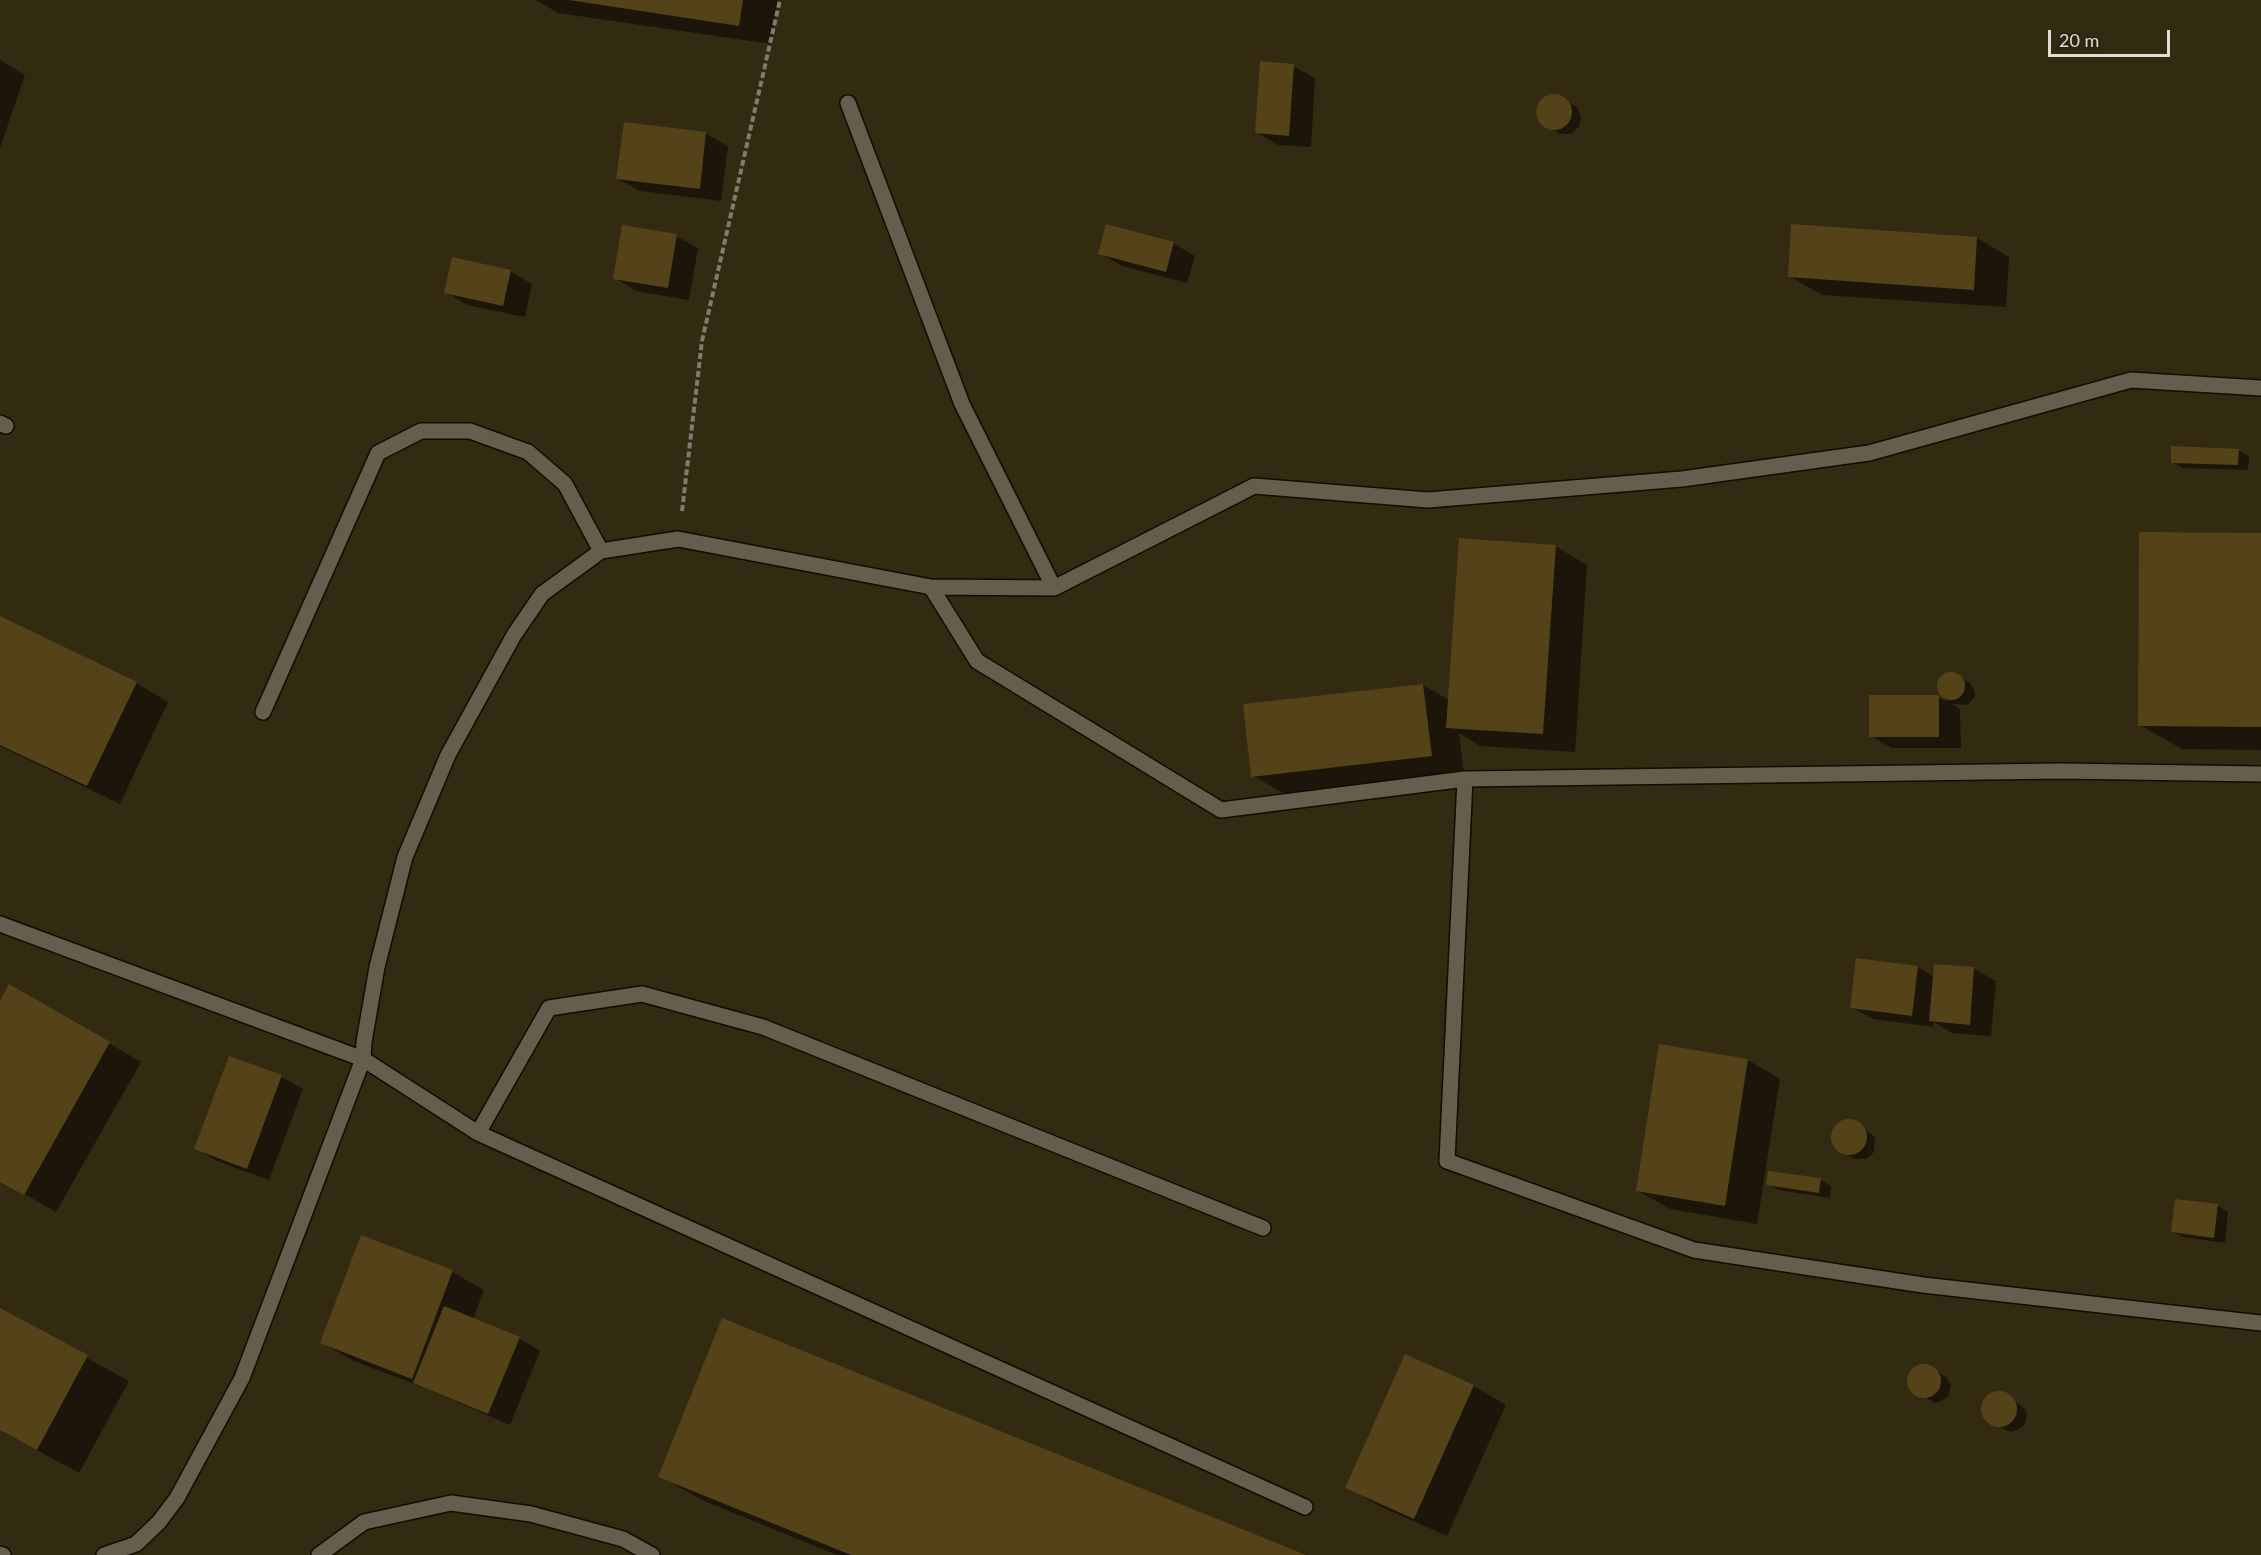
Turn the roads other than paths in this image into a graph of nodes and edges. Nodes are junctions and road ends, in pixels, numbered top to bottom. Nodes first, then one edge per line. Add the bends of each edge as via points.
1 (848, 103) dead end
2 (2261, 388) edge
3 (601, 551) junction
4 (931, 587) junction
5 (1054, 588) junction
6 (263, 712) dead end
7 (2261, 774) edge
8 (1465, 779) junction
9 (0, 924) edge
10 (363, 1059) junction
11 (478, 1133) junction
12 (1263, 1228) dead end
13 (2261, 1323) edge
14 (1305, 1507) dead end
15 (104, 1555) edge
16 (320, 1555) edge
17 (652, 1555) edge

1 - 5 street via 962,404
2 - 5 street via 2130,380 1869,453 1682,479 1428,500 1254,486
3 - 4 street via 678,539
3 - 6 street via 565,484 528,452 470,431 421,431 378,453
3 - 10 street via 542,594 514,635 448,755 405,857 377,967
4 - 5 street
4 - 8 street via 978,662 1221,810
7 - 8 street via 2061,771
8 - 13 street via 1448,1161 1694,1250 1923,1285
9 - 10 street
10 - 11 street
10 - 15 street via 242,1378 177,1498 159,1522 136,1544
11 - 12 street via 549,1008 642,994 763,1027
11 - 14 street
16 - 17 street via 364,1522 451,1503 531,1514 623,1539

